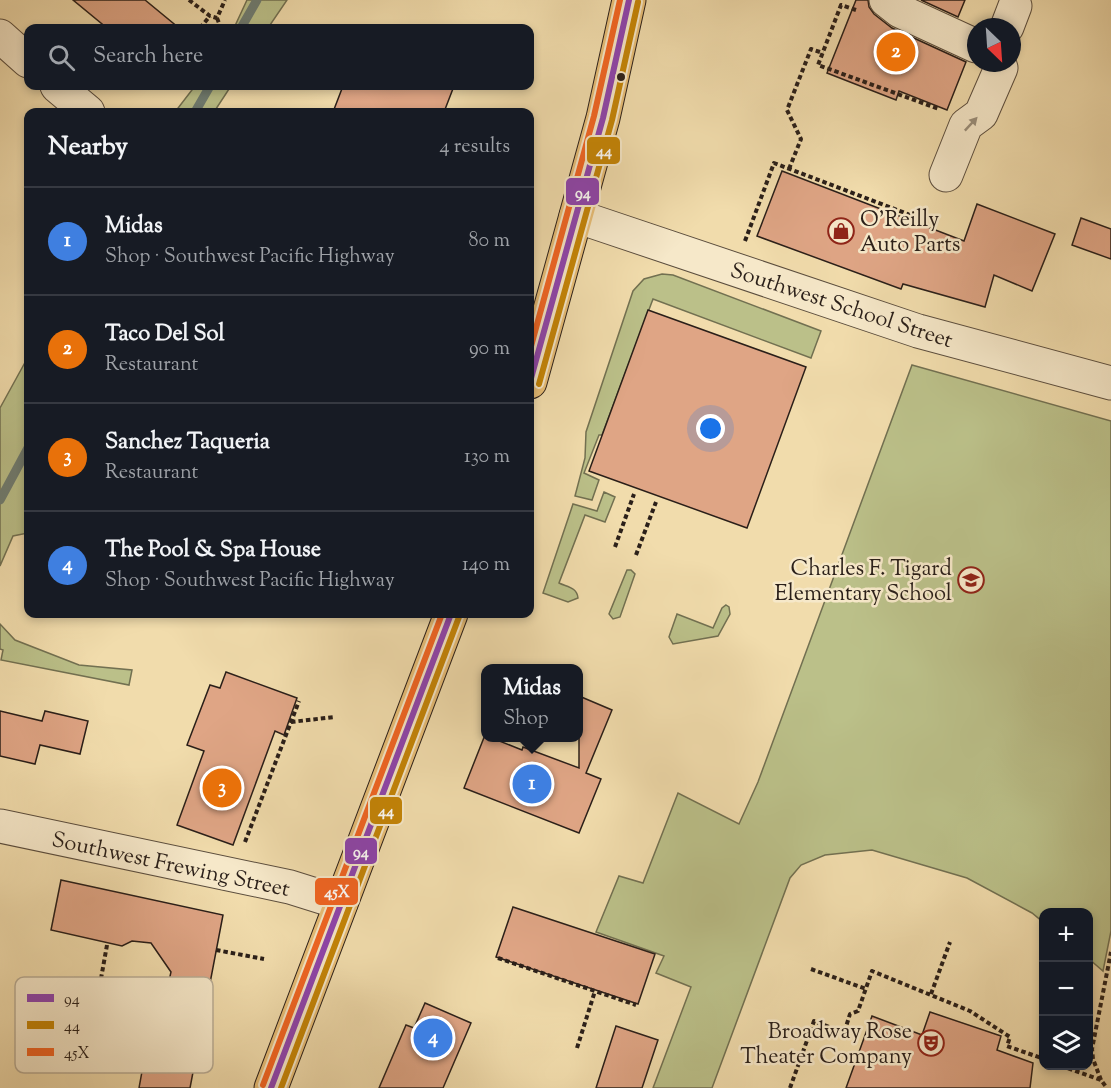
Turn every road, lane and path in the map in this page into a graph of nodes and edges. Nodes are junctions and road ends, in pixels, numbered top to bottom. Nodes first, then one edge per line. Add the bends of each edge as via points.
1 (189, 0) edge
2 (225, 0) edge
3 (629, 0) edge
4 (915, 0) edge
5 (842, 3) edge
6 (873, 5) edge
7 (210, 16) junction
8 (217, 18) junction
9 (967, 19) edge
10 (203, 24) edge
11 (219, 24) edge
12 (0, 36) edge
13 (967, 42) edge
14 (823, 53) junction
15 (24, 57) edge
16 (998, 72) edge
17 (62, 90) edge
18 (83, 108) edge
19 (948, 112) dead end
20 (789, 169) junction
21 (946, 175) dead end
22 (576, 216) junction
23 (926, 221) dead end
24 (735, 270) junction
25 (534, 361) edge
26 (1111, 383) edge
27 (634, 494) dead end
28 (656, 502) dead end
29 (615, 547) dead end
30 (636, 555) dead end
31 (449, 618) edge
32 (299, 701) dead end
33 (334, 717) dead end
34 (291, 722) junction
35 (0, 826) edge
36 (245, 842) dead end
37 (341, 903) junction
38 (950, 942) dead end
39 (106, 945) dead end
40 (216, 950) dead end
41 (1111, 952) edge
42 (498, 958) dead end
43 (264, 959) dead end
44 (811, 969) dead end
45 (101, 977) edge
46 (866, 989) junction
47 (595, 991) junction
48 (930, 995) junction
49 (636, 1005) dead end
50 (577, 1048) dead end
51 (1039, 1057) edge
52 (1074, 1070) edge
53 (1101, 1080) junction
54 (271, 1088) edge
55 (790, 1088) edge
56 (1107, 1088) edge

1 - 7 path
2 - 8 path
3 - 22 highway
4 - 9 street
5 - 6 path
5 - 14 path
6 - 13 street via 900,11
7 - 8 path
7 - 10 path
8 - 11 path
12 - 15 street
14 - 19 path via 818,65
14 - 20 path via 812,49 788,110 801,139
21 -> 16 street via 966,125 981,114
17 - 18 street
20 - 23 path
20 - 24 path via 774,164
22 - 24 street, Southwest School Street
22 - 25 highway
24 - 26 street, Southwest School Street via 918,330
27 - 29 path
28 - 30 path
31 - 37 highway
32 - 34 path
33 - 34 path
34 - 36 path
35 - 37 street, Southwest Frewing Street via 290,887
37 - 54 highway
38 - 48 path
39 - 45 path
40 - 43 path
41 - 53 path via 1092,1049
42 - 47 path
44 - 46 path
46 - 48 path via 872,971
46 - 55 path via 844,1032 814,1022
47 - 49 path
47 - 50 path
48 - 51 path via 970,1011 1010,1037 1007,1046
52 - 53 path
53 - 56 path

